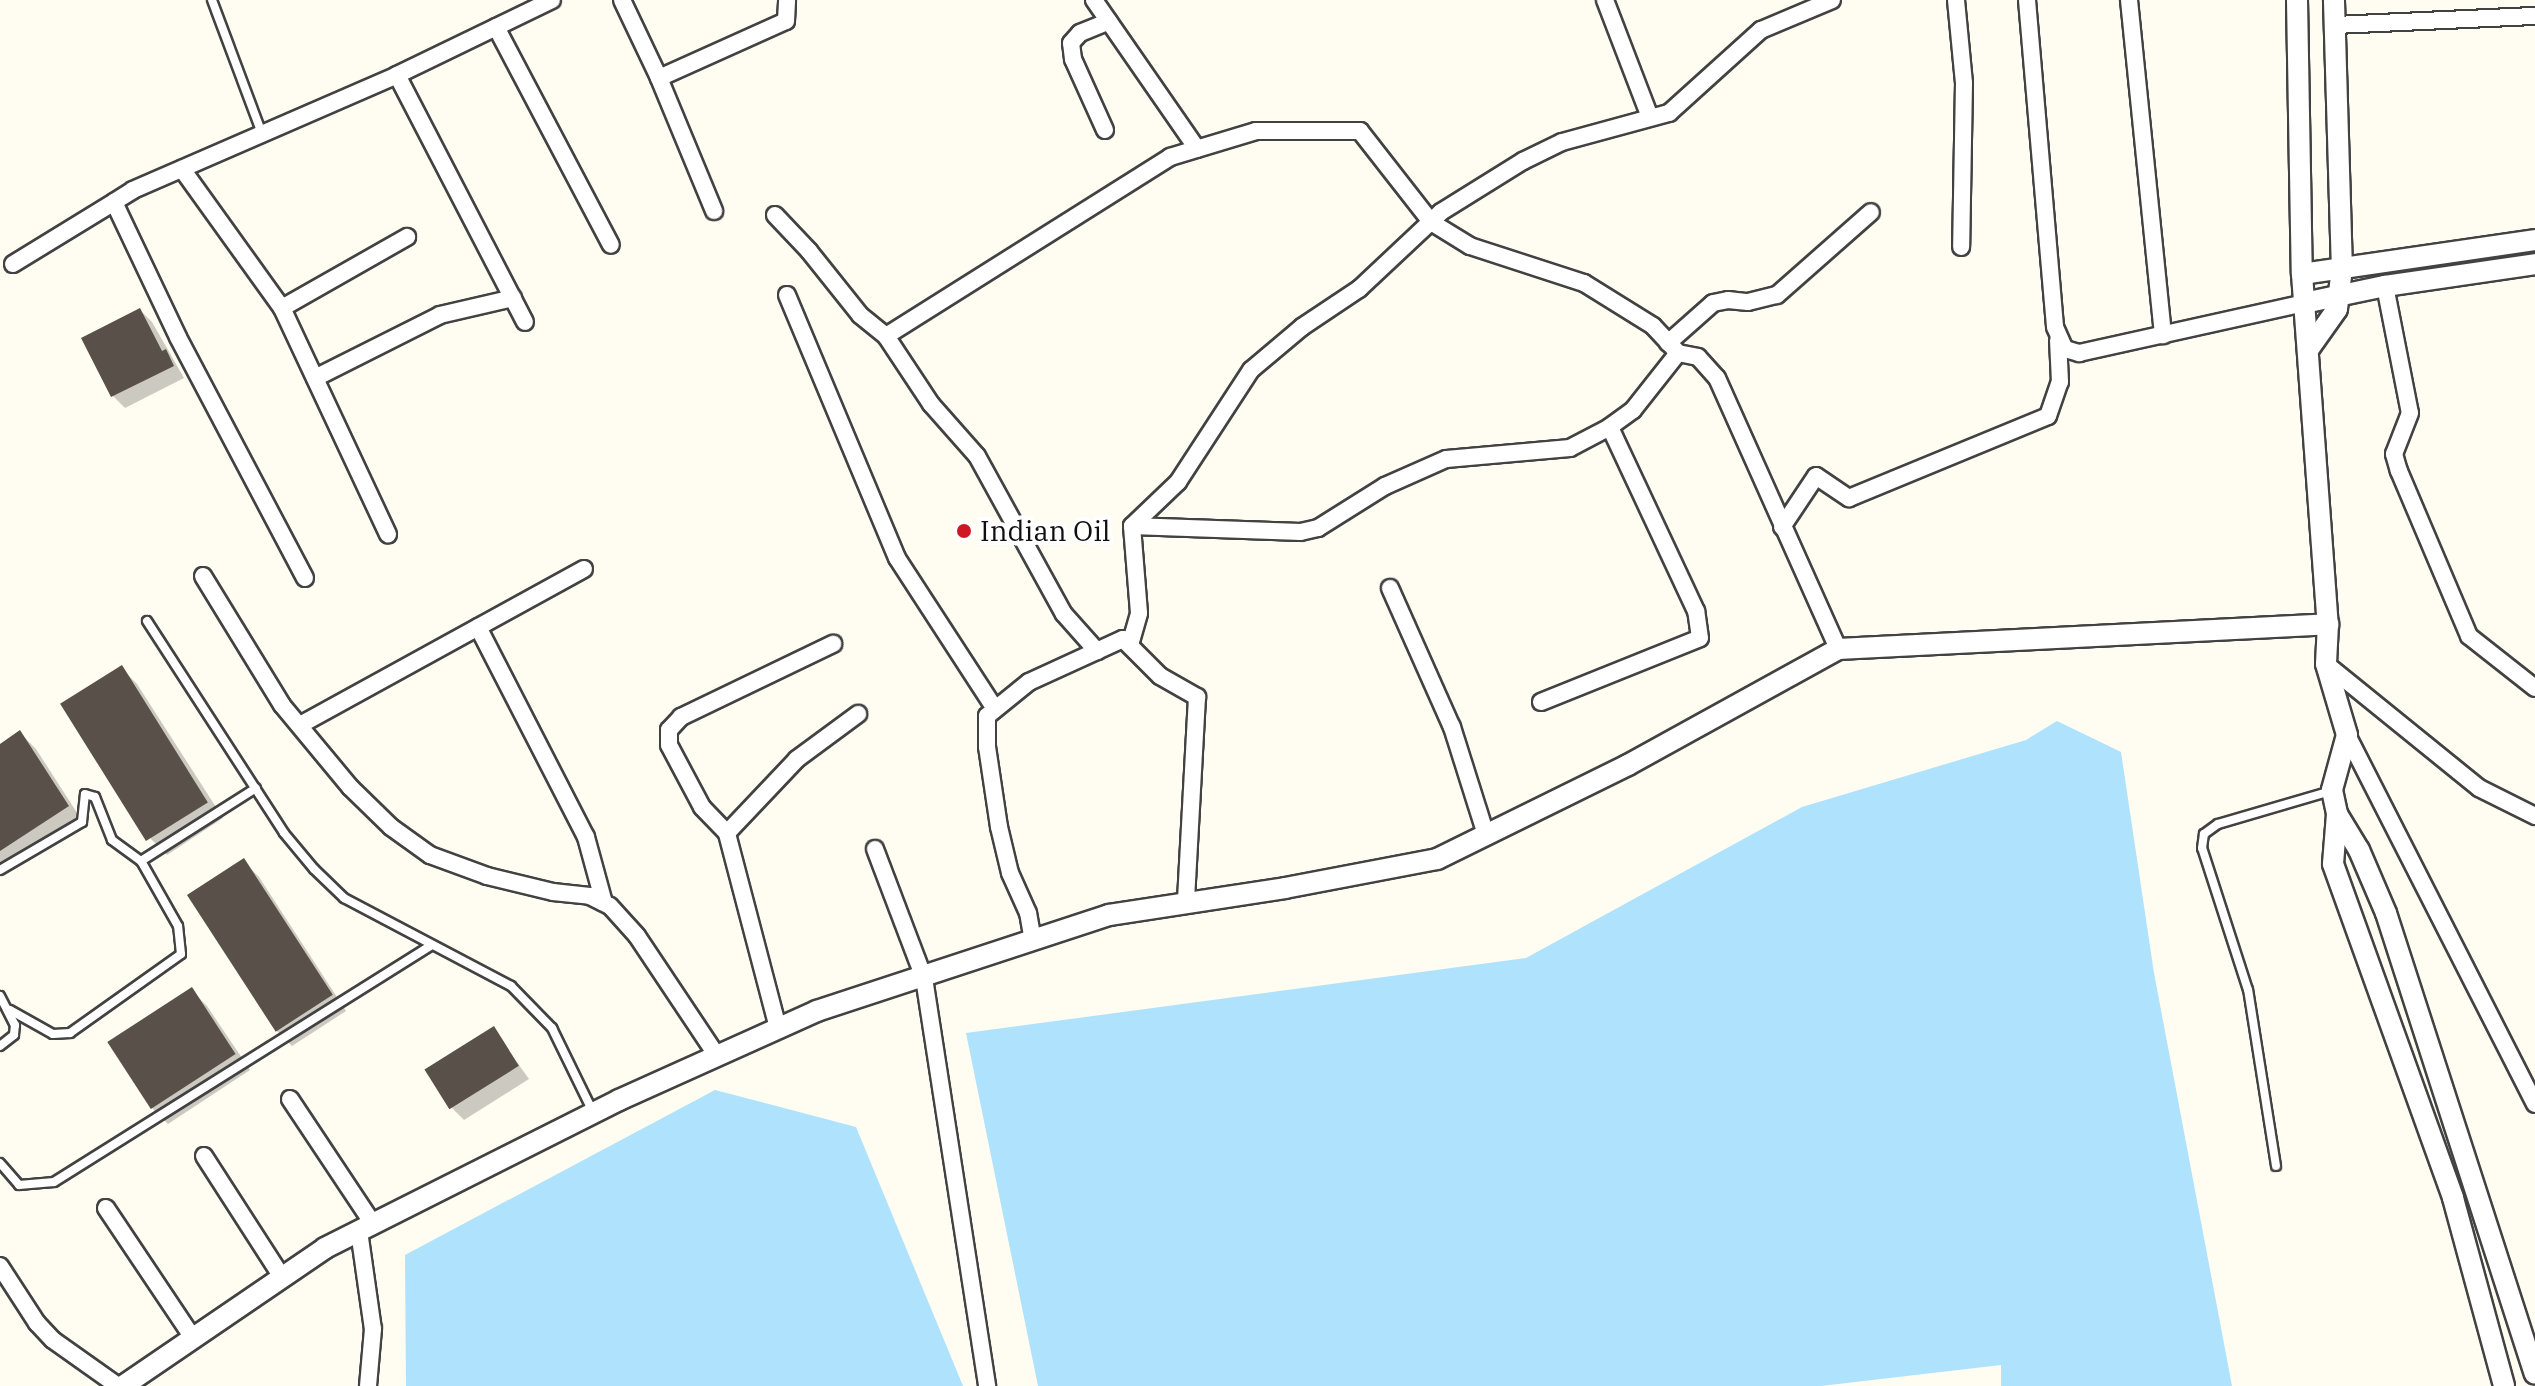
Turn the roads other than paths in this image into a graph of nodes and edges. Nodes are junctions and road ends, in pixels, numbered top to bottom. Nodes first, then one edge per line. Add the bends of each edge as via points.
1 (212, 0) edge
2 (552, 0) edge
3 (622, 0) edge
4 (787, 0) edge
5 (1094, 0) edge
6 (1605, 0) edge
7 (1832, 0) edge
8 (1956, 0) edge
9 (2027, 0) edge
10 (2129, 0) edge
11 (2297, 0) edge
12 (2334, 0) edge
13 (2535, 16) edge
14 (1109, 21) junction
15 (2335, 25) junction
16 (496, 27) junction
17 (397, 75) junction
18 (659, 78) junction
19 (1650, 117) junction
20 (1105, 130) dead end
21 (262, 134) junction
22 (1197, 149) junction
23 (182, 169) junction
24 (114, 202) junction
25 (714, 211) dead end
26 (1871, 212) dead end
27 (775, 215) dead end
28 (1431, 222) junction
29 (407, 237) dead end
30 (2535, 240) edge
31 (611, 245) dead end
32 (1961, 247) dead end
33 (13, 264) dead end
34 (2535, 265) edge
35 (2342, 271) junction
36 (2302, 274) junction
37 (2385, 286) junction
38 (2339, 294) junction
39 (787, 295) dead end
40 (513, 298) junction
41 (2304, 303) junction
42 (282, 308) junction
43 (525, 322) dead end
44 (2163, 335) junction
45 (886, 336) junction
46 (2058, 340) junction
47 (1673, 348) junction
48 (2308, 350) junction
49 (315, 378) junction
50 (1610, 427) junction
51 (1132, 526) junction
52 (1782, 527) junction
53 (388, 534) dead end
54 (584, 569) dead end
55 (203, 576) dead end
56 (305, 578) dead end
57 (1390, 588) dead end
58 (147, 621) dead end
59 (2328, 624) junction
60 (478, 627) junction
61 (833, 644) dead end
62 (1130, 645) junction
63 (1838, 649) junction
64 (1097, 651) junction
65 (2326, 664) junction
66 (2535, 688) edge
67 (1541, 702) dead end
68 (995, 709) junction
69 (858, 714) dead end
70 (300, 725) junction
71 (2347, 735) junction
72 (256, 788) junction
73 (2332, 790) junction
74 (2337, 814) junction
75 (2535, 816) edge
76 (727, 833) junction
77 (1486, 835) junction
78 (875, 849) dead end
79 (141, 861) junction
80 (0, 870) edge
81 (604, 903) junction
82 (1186, 903) junction
83 (1033, 941) junction
84 (432, 945) junction
85 (924, 978) junction
86 (0, 996) edge
87 (10, 1010) junction
88 (778, 1028) junction
89 (0, 1046) edge
90 (717, 1056) junction
91 (290, 1099) dead end
92 (2535, 1104) edge
93 (593, 1113) junction
94 (204, 1156) dead end
95 (0, 1163) edge
96 (2276, 1166) dead end
97 (106, 1208) dead end
98 (366, 1228) junction
99 (0, 1266) edge
100 (282, 1277) junction
101 (193, 1338) junction
102 (2535, 1373) edge
103 (120, 1386) edge
104 (368, 1386) edge
105 (987, 1386) edge
106 (2504, 1386) edge

1 - 21 lane
2 - 16 street
3 - 18 street
4 - 18 street via 786,21
5 - 14 street
6 - 19 street
7 - 19 street via 1761,30 1669,113
8 - 32 street via 1964,83
9 - 46 street
10 - 44 street
11 - 36 street
12 - 15 street
13 - 15 street
14 - 20 street via 1080,33 1071,43
14 - 22 street
15 - 35 street
16 - 17 street
16 - 31 street
17 - 21 street
17 - 40 street
18 - 25 street
19 - 28 street via 1562,142
21 - 23 street
22 - 28 street via 1256,131 1360,131
22 - 45 street via 1170,157
23 - 24 street
23 - 42 street
24 - 33 street
24 - 56 street via 178,337
26 - 47 street via 1777,295 1713,303
27 - 45 street via 860,315
28 - 47 street via 1470,246 1584,283 1653,326
28 - 51 street via 1359,289 1251,370 1178,482
29 - 42 street
30 - 35 street
34 - 37 street
35 - 36 street
35 - 38 street
36 - 41 street
37 - 38 street
37 - 66 street via 2410,413 2394,454 2399,471 2469,636
38 - 41 street
38 - 48 street via 2337,309
39 - 68 street via 897,558
40 - 43 street
40 - 49 street via 440,315
41 - 44 street
41 - 48 street
42 - 49 street
44 - 46 street via 2079,353
45 - 64 street via 931,404 977,456 1064,614
46 - 52 street via 2060,382 2048,416 1849,498 1816,476
47 - 50 street via 1633,410
47 - 52 street via 1698,357 1717,378
48 - 59 street
49 - 53 street
50 - 51 street via 1570,448 1446,459 1385,486 1318,528 1300,532
50 - 67 street via 1696,611 1700,638
51 - 62 street via 1139,613
52 - 63 street
54 - 60 street
55 - 70 street via 282,705
57 - 77 street via 1458,742
58 - 72 lane
59 - 63 street
59 - 65 street
60 - 70 street
60 - 81 street via 586,837
61 - 76 street via 681,717 669,730 669,745 702,807
62 - 64 street via 1123,639
62 - 82 street via 1160,676 1197,697
63 - 77 street via 1628,765
64 - 68 street via 1029,682
65 - 71 street
65 - 75 street via 2479,788
68 - 83 street via 987,716 987,747 999,827
69 - 76 street via 797,759
70 - 81 street via 350,787 430,855 487,876
71 - 73 street
71 - 92 street
72 - 79 lane
72 - 84 lane via 284,833 344,898
73 - 74 street
73 - 96 lane via 2218,824 2204,834 2202,848 2256,1026
74 - 102 street via 2386,913
74 - 106 street via 2333,864 2453,1198
76 - 88 street
77 - 82 street via 1437,859
78 - 85 street
79 - 80 lane via 112,840 95,797 85,794 82,822
79 - 87 lane via 178,926 181,954 70,1033 53,1034
81 - 90 street via 637,936
82 - 83 street via 1109,915
83 - 85 street
84 - 93 lane via 511,986 537,1010 552,1028
84 - 95 lane via 54,1182 19,1185
85 - 88 street
85 - 105 street
86 - 87 lane
87 - 89 lane via 14,1035
88 - 90 street
90 - 93 street
91 - 98 street
93 - 98 street
94 - 100 street
97 - 101 street
98 - 100 street
98 - 104 street via 373,1329
99 - 103 street via 53,1340
100 - 101 street
101 - 103 street

